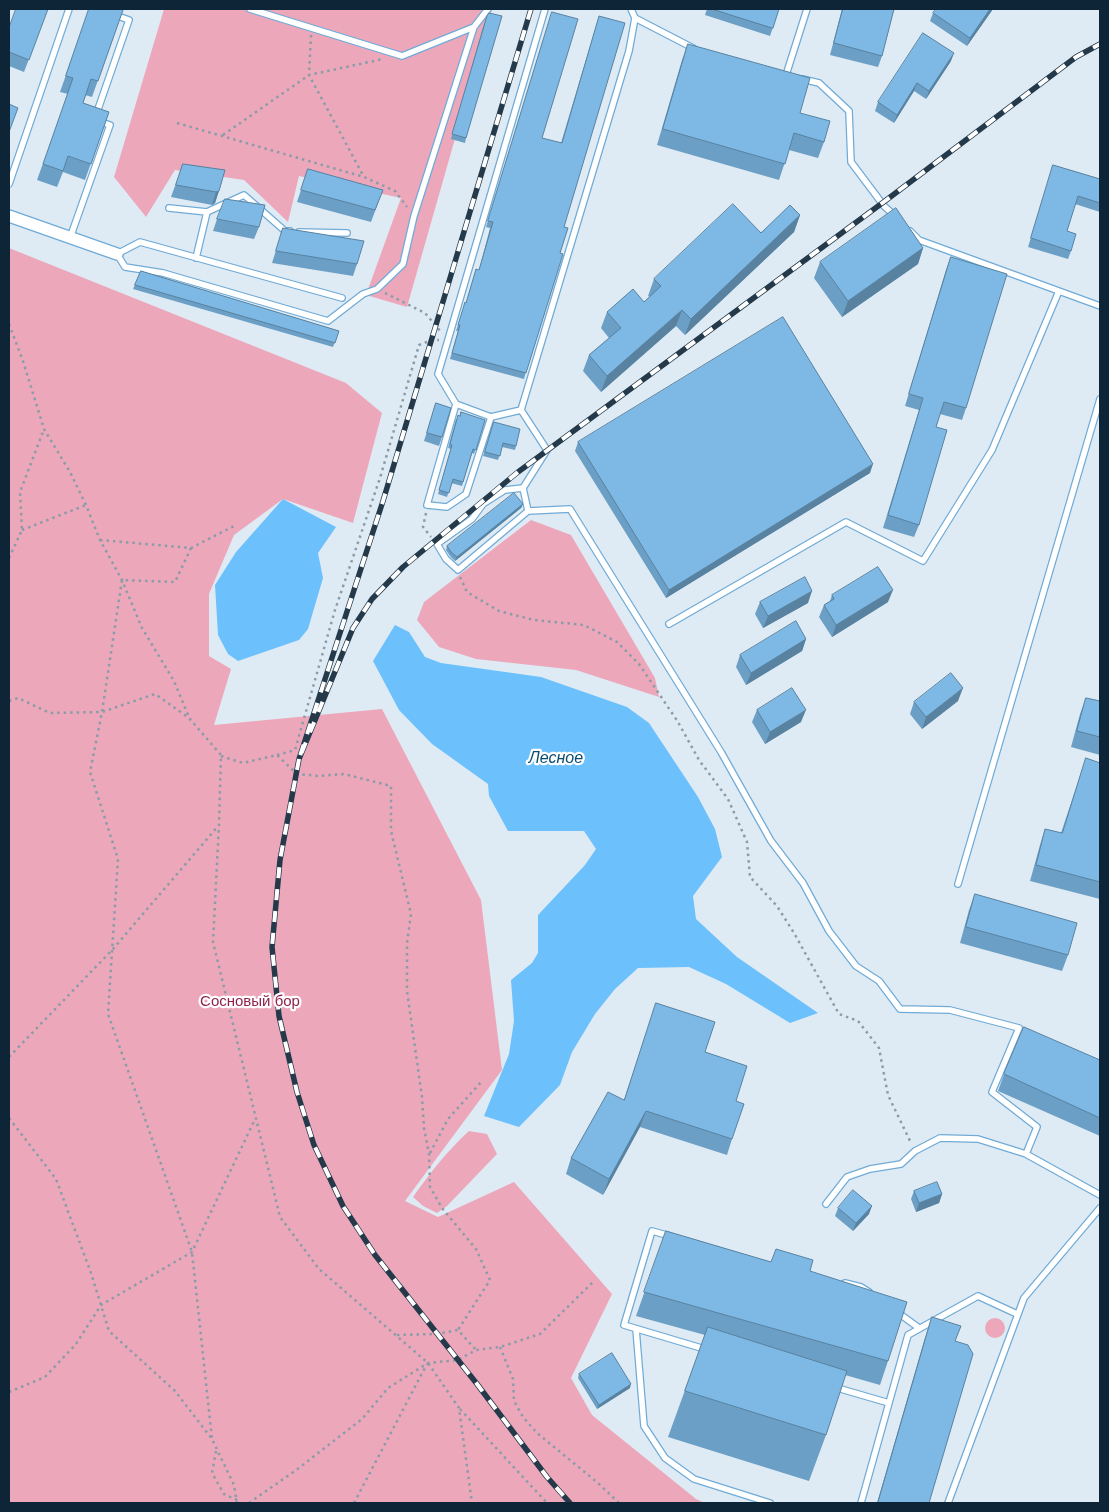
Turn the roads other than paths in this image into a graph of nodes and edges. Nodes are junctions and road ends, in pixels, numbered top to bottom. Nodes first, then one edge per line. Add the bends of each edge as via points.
1 (69, 9) edge
2 (250, 9) edge
3 (488, 9) edge
4 (545, 9) edge
5 (631, 9) edge
6 (807, 9) edge
7 (106, 12) edge
8 (635, 18) junction
9 (474, 28) junction
10 (701, 52) edge
11 (776, 72) edge
12 (786, 74) junction
13 (9, 184) edge
14 (168, 208) dead end
15 (207, 212) junction
16 (9, 216) edge
17 (898, 220) edge
18 (905, 226) edge
19 (347, 233) dead end
20 (70, 238) junction
21 (117, 254) junction
22 (196, 258) junction
23 (1060, 291) junction
24 (342, 298) dead end
25 (1100, 306) edge
26 (1100, 399) edge
27 (456, 404) junction
28 (521, 410) junction
29 (491, 417) junction
30 (523, 488) junction
31 (528, 511) junction
32 (669, 624) dead end
33 (958, 884) dead end
34 (1026, 1154) junction
35 (1100, 1195) edge
36 (826, 1204) dead end
37 (1100, 1208) edge
38 (681, 1239) edge
39 (842, 1282) edge
40 (876, 1297) edge
41 (890, 1308) edge
42 (1017, 1314) junction
43 (920, 1328) junction
44 (636, 1329) junction
45 (711, 1351) edge
46 (823, 1384) edge
47 (889, 1403) junction
48 (770, 1503) edge
49 (861, 1503) edge
50 (948, 1503) edge

1 - 13 lane
2 - 9 lane via 402,56
3 - 9 lane
4 - 27 lane via 438,374
5 - 8 lane
6 - 12 lane
7 - 20 lane via 130,20 94,120 110,125
8 - 10 lane
8 - 28 lane via 629,51
9 - 21 lane via 414,216 403,264 378,289 363,294 328,322 163,272 125,267
11 - 12 lane
12 - 17 lane via 819,84 850,111 851,162
14 - 15 lane
15 - 19 lane via 244,195 285,231
15 - 22 lane
16 - 20 street
18 - 23 lane via 919,240
20 - 21 street
21 - 22 lane via 140,242
22 - 24 lane
23 - 25 lane
23 - 32 lane via 992,450 924,561 846,522
26 - 33 lane
27 - 29 lane
27 - 29 lane via 427,505 447,507 466,494
28 - 29 lane
28 - 30 lane via 547,450
30 - 31 lane
30 - 31 lane via 505,490 437,544 458,570
31 - 34 lane via 570,509 722,752 771,840 803,883 829,931 856,966 879,981 900,1009 950,1010 1019,1028 992,1092 1037,1127
34 - 35 lane
34 - 36 lane via 978,1139 940,1138 915,1151 901,1164 847,1177
37 - 42 lane via 1024,1298
38 - 44 lane via 652,1231 624,1325
39 - 40 lane via 861,1287
41 - 43 lane
42 - 43 lane via 978,1296
42 - 50 lane
43 - 47 lane via 908,1335
44 - 45 lane
44 - 48 lane via 644,1426 666,1458 694,1479
46 - 47 lane
47 - 49 lane

